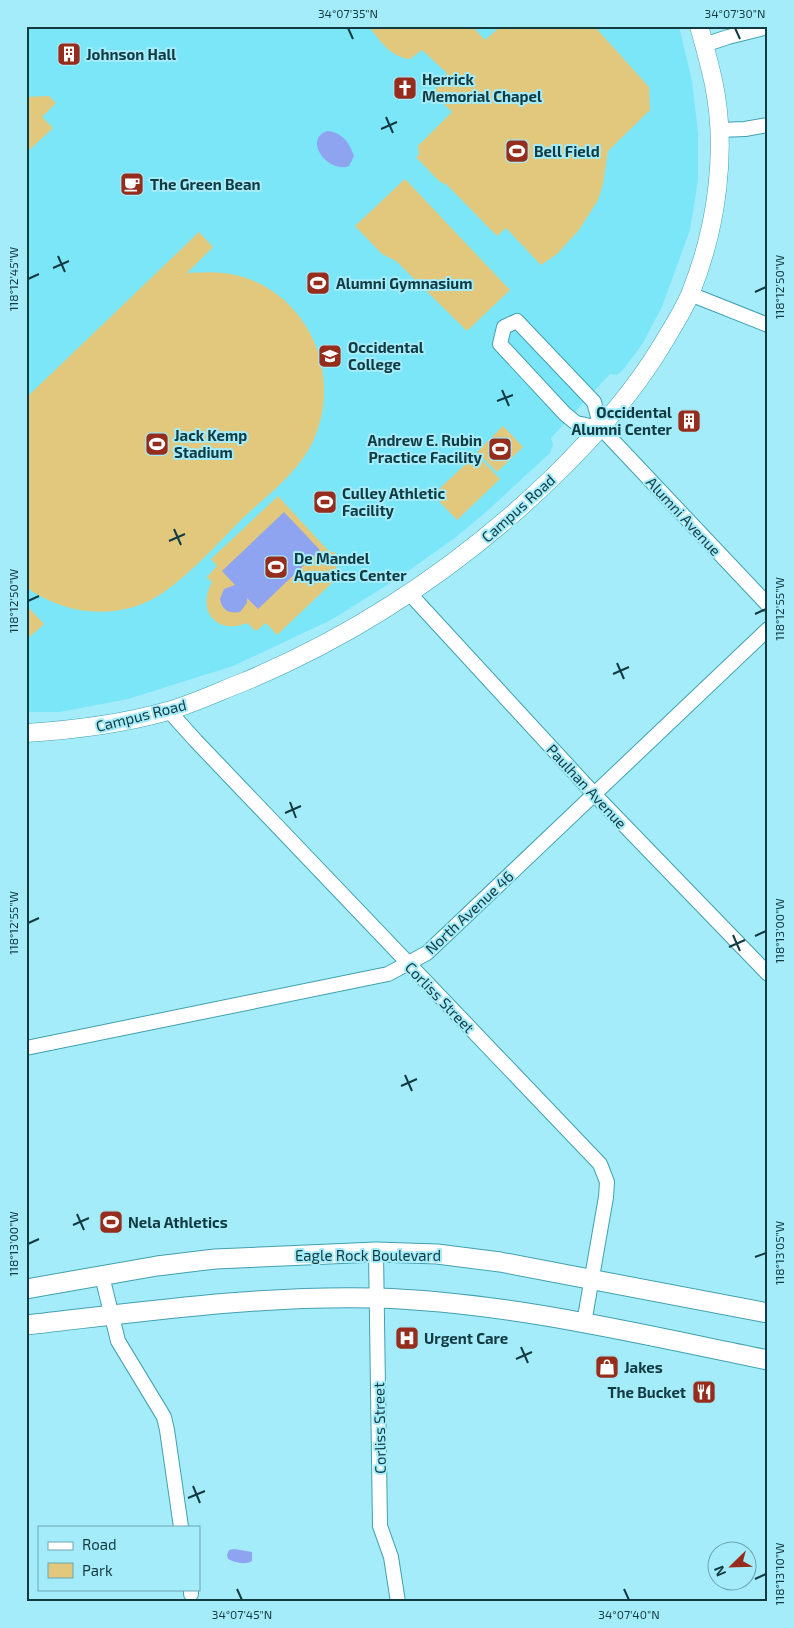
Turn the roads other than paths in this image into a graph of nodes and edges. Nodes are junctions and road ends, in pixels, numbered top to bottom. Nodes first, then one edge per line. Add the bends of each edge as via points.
1 (699, 26) edge
2 (768, 27) edge
3 (704, 45) junction
4 (768, 125) edge
5 (719, 130) junction
6 (690, 294) junction
7 (768, 326) edge
8 (601, 428) junction
9 (410, 594) junction
10 (768, 605) edge
11 (768, 629) edge
12 (169, 711) junction
13 (26, 733) edge
14 (594, 794) junction
15 (409, 964) junction
16 (768, 974) edge
17 (26, 1048) edge
18 (376, 1252) junction
19 (102, 1276) junction
20 (591, 1279) junction
21 (26, 1289) edge
22 (377, 1298) junction
23 (768, 1313) edge
24 (112, 1316) junction
25 (584, 1323) junction
26 (26, 1324) edge
27 (768, 1360) edge
28 (182, 1526) edge
29 (398, 1602) edge

1 - 3 street, Campus Road
2 - 3 street
3 - 5 street, Campus Road via 714,82
4 - 5 street
5 - 6 street, Campus Road via 713,218 706,251
6 - 7 street
6 - 8 street, Campus Road via 655,357
8 - 8 street, Alumni Avenue via 594,402 524,328 517,321 504,327 500,344 565,414 576,423
8 - 9 street, Campus Road via 500,527
8 - 10 street, Alumni Avenue
9 - 12 street, Campus Road via 320,647
9 - 14 street, Paulhan Avenue
11 - 14 street, North Avenue 46
12 - 13 street, Campus Road via 89,728
12 - 15 street, Corliss Street
14 - 15 street, North Avenue 46 via 427,953
14 - 16 street, Paulhan Avenue
15 - 17 street, North Avenue 46 via 388,974
15 - 20 street, Corliss Street via 600,1164 606,1182 606,1197
18 - 19 main road, Eagle Rock Boulevard via 216,1259
18 - 20 main road, Eagle Rock Boulevard via 493,1260
18 - 22 street, Corliss Street
19 - 21 main road, Eagle Rock Boulevard
19 - 24 street
20 - 23 main road, Eagle Rock Boulevard
20 - 25 street, Corliss Street
22 - 24 main road via 228,1303
22 - 25 main road via 450,1304
22 - 29 street, Corliss Street via 380,1526 391,1557
24 - 26 main road
24 - 28 street via 118,1341 164,1417
25 - 27 main road

